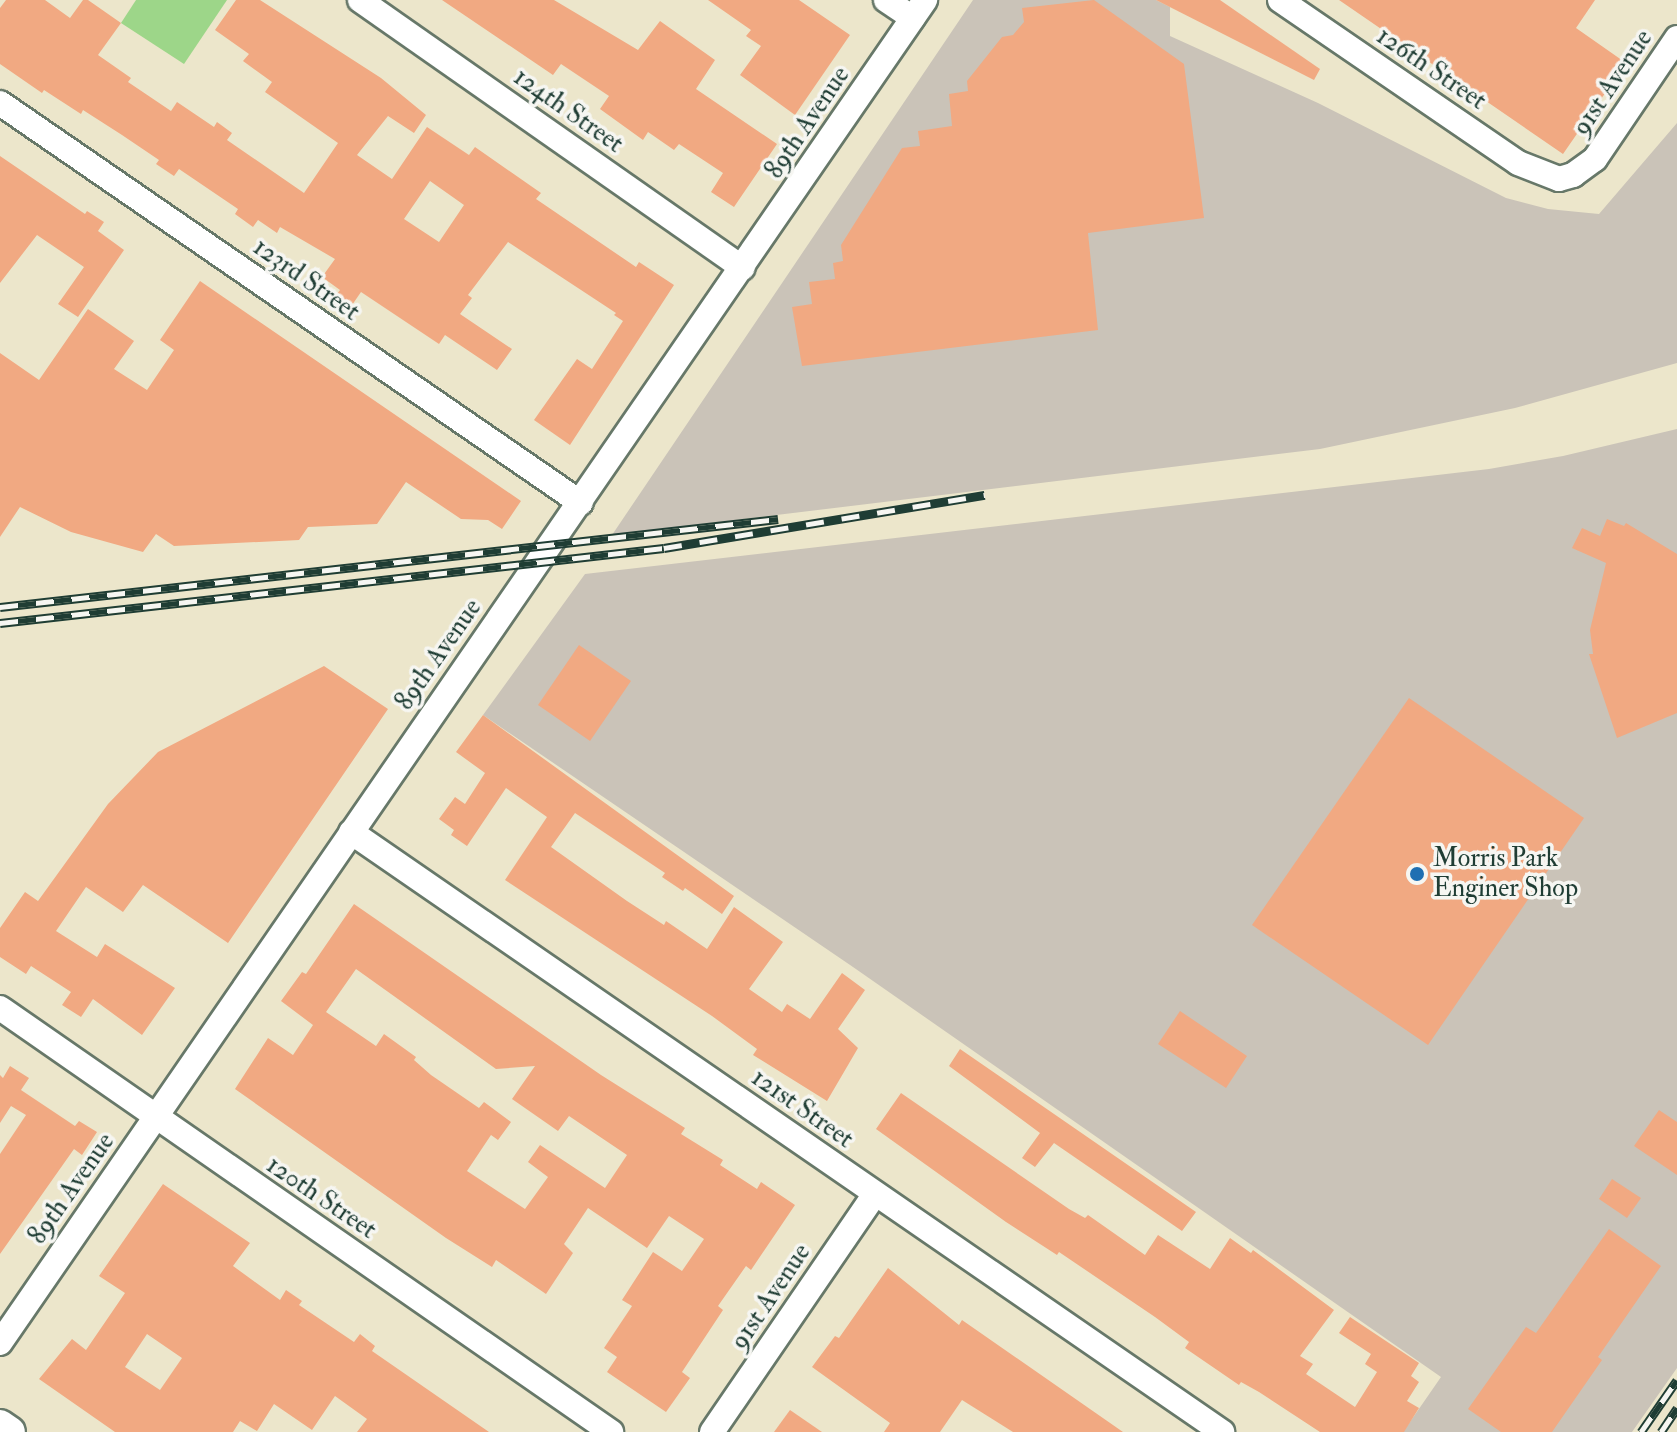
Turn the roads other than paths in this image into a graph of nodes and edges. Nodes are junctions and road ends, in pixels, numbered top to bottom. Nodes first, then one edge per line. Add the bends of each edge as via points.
1 (360, 0) edge
2 (886, 0) edge
3 (1280, 0) edge
4 (919, 9) edge
5 (1677, 38) edge
6 (0, 103) edge
7 (1552, 178) joint
8 (743, 268) junction
9 (581, 503) junction
10 (351, 832) junction
11 (0, 1008) edge
12 (155, 1119) junction
13 (875, 1194) junction
14 (0, 1343) edge
15 (0, 1425) edge
16 (10, 1432) edge
17 (611, 1432) edge
18 (712, 1432) edge
19 (1222, 1432) edge

1 - 8 street, 124th Street
2 - 4 street
3 - 7 street, 126th Street via 1518,163
4 - 8 street, 89th Avenue
5 - 7 street, 91st Avenue via 1595,159 1573,175
6 - 9 street, 123rd Street
8 - 9 street, 89th Avenue
9 - 10 street, 89th Avenue
10 - 12 street, 89th Avenue
10 - 13 street, 121st Street
11 - 12 street, 120th Street
12 - 14 street, 89th Avenue
12 - 17 street, 120th Street
13 - 18 street, 91st Avenue
13 - 19 street, 121st Street
15 - 16 street

